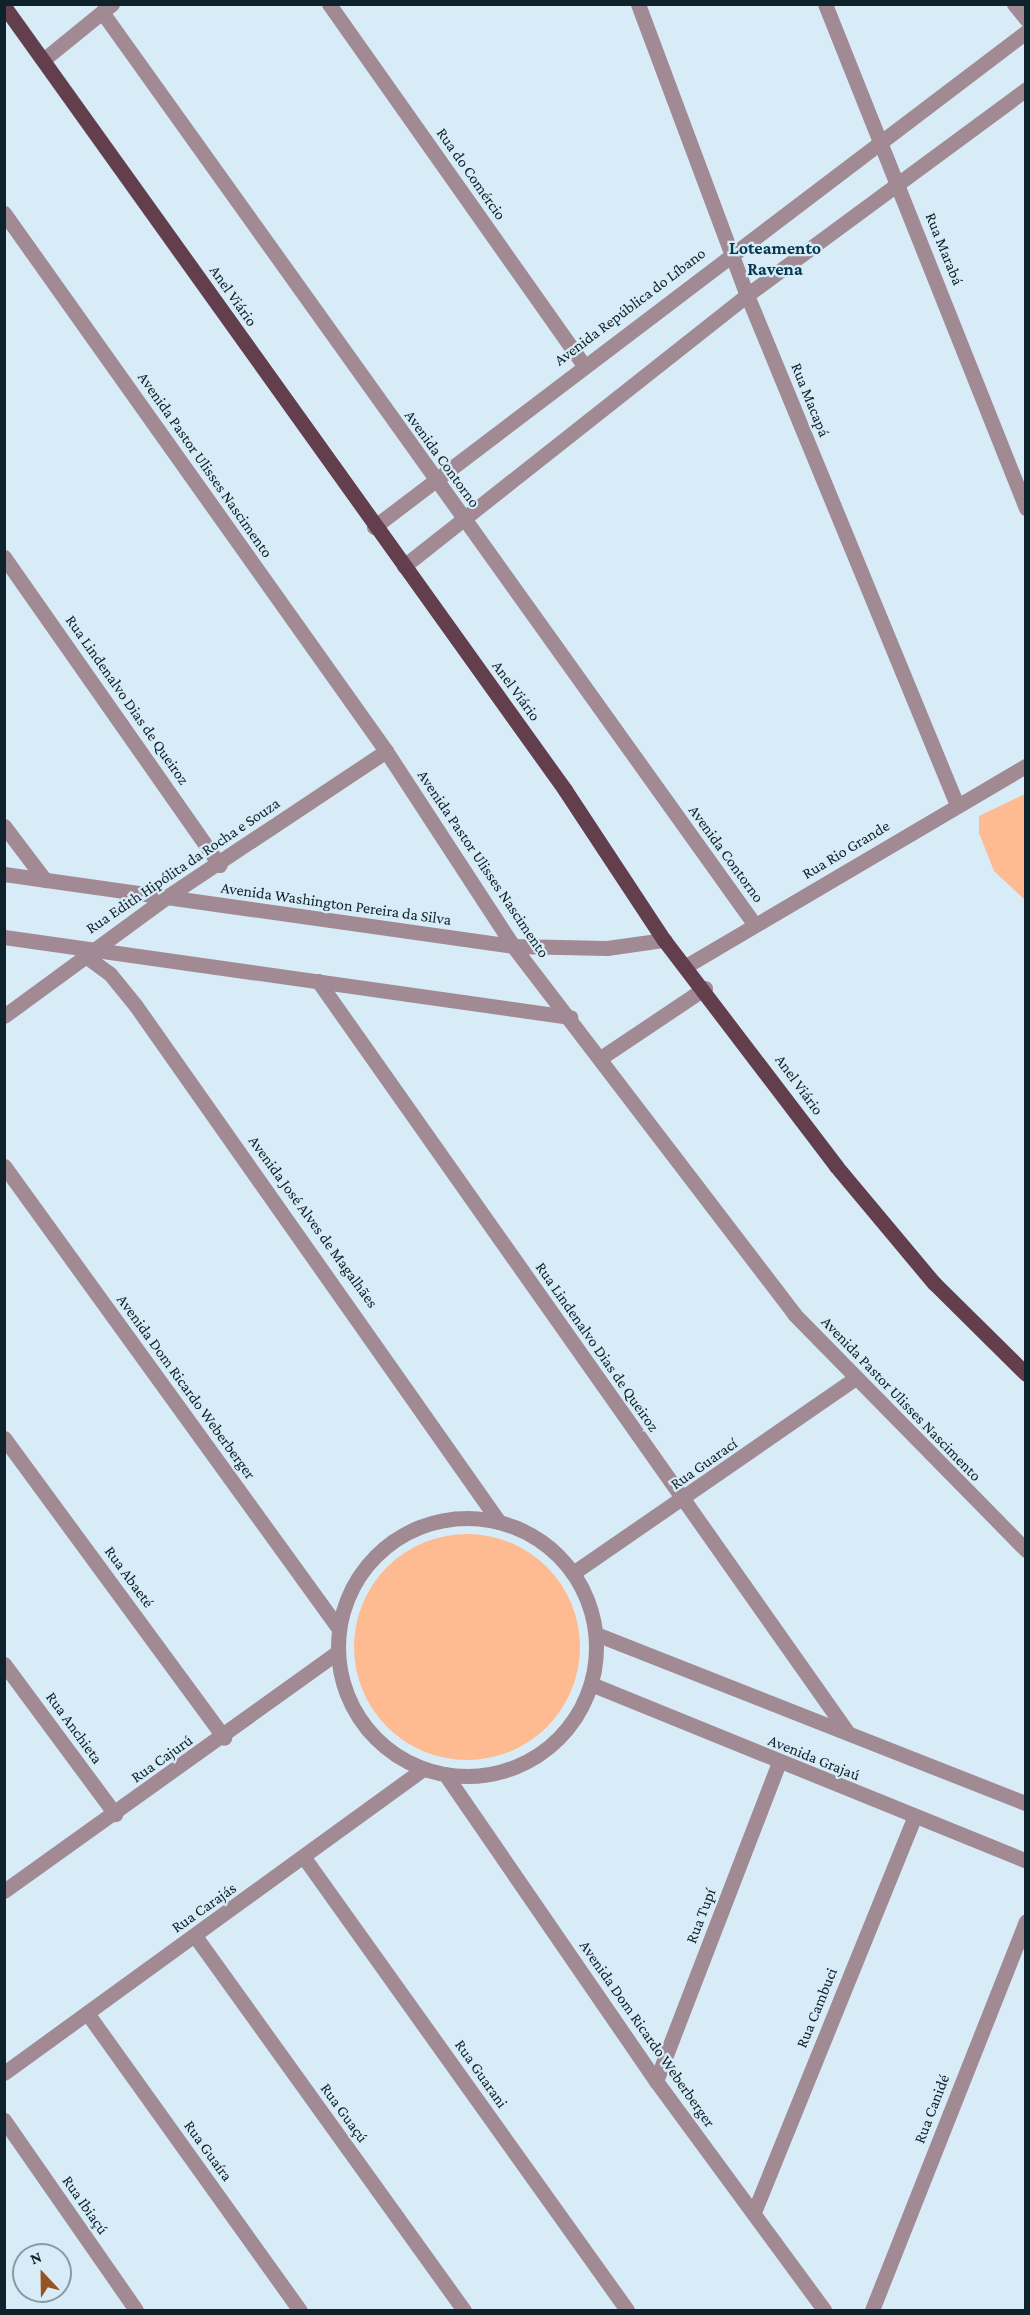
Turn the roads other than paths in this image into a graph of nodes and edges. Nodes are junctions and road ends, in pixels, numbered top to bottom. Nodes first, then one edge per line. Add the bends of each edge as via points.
1 (330, 4) edge
2 (638, 4) edge
3 (825, 4) edge
4 (1014, 4) edge
5 (4, 6) edge
6 (107, 8) edge
7 (1026, 19) edge
8 (1026, 32) edge
9 (43, 60) junction
10 (1026, 88) edge
11 (879, 141) junction
12 (898, 183) junction
13 (4, 213) edge
14 (732, 252) junction
15 (747, 295) junction
16 (584, 365) junction
17 (434, 480) junction
18 (1026, 508) edge
19 (463, 519) junction
20 (374, 526) junction
21 (4, 557) edge
22 (404, 566) junction
23 (386, 751) junction
24 (1026, 766) edge
25 (957, 805) junction
26 (4, 826) edge
27 (220, 864) junction
28 (4, 874) edge
29 (45, 880) junction
30 (168, 896) junction
31 (755, 925) junction
32 (4, 937) edge
33 (664, 940) junction
34 (513, 946) junction
35 (89, 951) junction
36 (686, 966) junction
37 (318, 981) junction
38 (705, 988) junction
39 (4, 1016) edge
40 (570, 1017) junction
41 (602, 1057) junction
42 (4, 1166) edge
43 (1026, 1374) edge
44 (853, 1380) junction
45 (4, 1438) edge
46 (683, 1501) junction
47 (499, 1522) junction
48 (1026, 1550) edge
49 (573, 1573) junction
50 (339, 1629) junction
51 (596, 1634) junction
52 (337, 1653) junction
53 (4, 1664) edge
54 (591, 1684) junction
55 (848, 1733) junction
56 (224, 1738) junction
57 (779, 1763) junction
58 (423, 1769) junction
59 (445, 1774) junction
60 (1026, 1803) edge
61 (115, 1814) junction
62 (914, 1818) junction
63 (305, 1858) junction
64 (1026, 1861) edge
65 (5, 1889) edge
66 (1026, 1921) edge
67 (195, 1936) junction
68 (87, 2013) junction
69 (4, 2073) edge
70 (656, 2081) junction
71 (4, 2120) edge
72 (754, 2212) junction
73 (136, 2310) edge
74 (300, 2310) edge
75 (464, 2310) edge
76 (627, 2310) edge
77 (824, 2310) edge
78 (872, 2310) edge

1 - 16 street, Rua do Comércio
2 - 14 street, Rua Macapá
3 - 11 street, Rua Marabá
4 - 7 street
5 - 9 main road, Anel Viário
6 - 9 street
6 - 17 street, Avenida Contorno
8 - 11 street, Avenida República do Líbano
9 - 20 main road, Anel Viário
10 - 12 street
11 - 12 street, Rua Marabá
11 - 14 street, Avenida República do Líbano
12 - 15 street
12 - 18 street, Rua Marabá
13 - 23 street, Avenida Pastor Ulisses Nascimento
14 - 15 street, Rua Macapá
14 - 16 street, Avenida República do Líbano
15 - 19 street
15 - 25 street, Rua Macapá
16 - 17 street, Avenida República do Líbano
17 - 19 street, Avenida Contorno
17 - 20 street, Avenida República do Líbano
19 - 22 street
19 - 31 street, Avenida Contorno
20 - 22 main road, Anel Viário
21 - 27 street, Rua Lindenalvo Dias de Queiroz
22 - 33 main road, Anel Viário via 565,790
23 - 27 street, Rua Edith Hipólita da Rocha e Souza
23 - 34 street, Avenida Pastor Ulisses Nascimento
24 - 25 street, Rua Rio Grande
25 - 31 street, Rua Rio Grande
26 - 29 street
27 - 30 street, Rua Edith Hipólita da Rocha e Souza
28 - 29 street, Avenida Washington Pereira da Silva
29 - 30 street, Avenida Washington Pereira da Silva
30 - 34 street, Avenida Washington Pereira da Silva
30 - 35 street, Rua Edith Hipólita da Rocha e Souza
31 - 36 street, Rua Rio Grande
32 - 35 street
33 - 34 street, Avenida Washington Pereira da Silva via 607,948
33 - 36 main road, Anel Viário
34 - 40 street, Avenida Pastor Ulisses Nascimento
35 - 37 street
35 - 39 street, Rua Edith Hipólita da Rocha e Souza
35 - 47 street, Avenida José Alves de Magalhães via 136,1006
36 - 38 main road, Anel Viário
37 - 40 street
37 - 46 street, Rua Lindenalvo Dias de Queiroz
38 - 41 street
38 - 43 main road, Anel Viário via 836,1166 934,1283
40 - 41 street, Avenida Pastor Ulisses Nascimento
41 - 44 street, Avenida Pastor Ulisses Nascimento via 794,1314
42 - 50 street, Avenida Dom Ricardo Weberberger
44 - 46 street, Rua Guarací
44 - 48 street, Avenida Pastor Ulisses Nascimento
45 - 56 street, Rua Abaeté
46 - 49 street, Rua Guarací
46 - 55 street, Rua Lindenalvo Dias de Queiroz
47 - 49 street via 527,1532
47 - 50 street via 463,1518 427,1524 395,1540 358,1579
49 - 51 street via 589,1602
50 - 52 street
51 - 54 street
51 - 55 street
52 - 56 street, Rua Cajurú
52 - 58 street via 344,1688 360,1720 384,1747
53 - 61 street, Rua Anchieta
54 - 57 street, Avenida Grajaú
54 - 59 street via 570,1725 535,1757 492,1774
55 - 60 street
56 - 61 street, Rua Cajurú
57 - 62 street, Avenida Grajaú
57 - 70 street, Rua Tupí
58 - 59 street
58 - 63 street, Rua Carajás
59 - 70 street, Avenida Dom Ricardo Weberberger
61 - 65 street, Rua Cajurú
62 - 64 street, Avenida Grajaú
62 - 72 street, Rua Cambuci
63 - 67 street, Rua Carajás
63 - 76 street, Rua Guarani
66 - 78 street, Rua Canidé
67 - 68 street, Rua Carajás
67 - 75 street, Rua Guaçú
68 - 69 street, Rua Carajás
68 - 74 street, Rua Guaíra
70 - 72 street, Avenida Dom Ricardo Weberberger
71 - 73 street, Rua Ibiaçú
72 - 77 street, Avenida Dom Ricardo Weberberger

